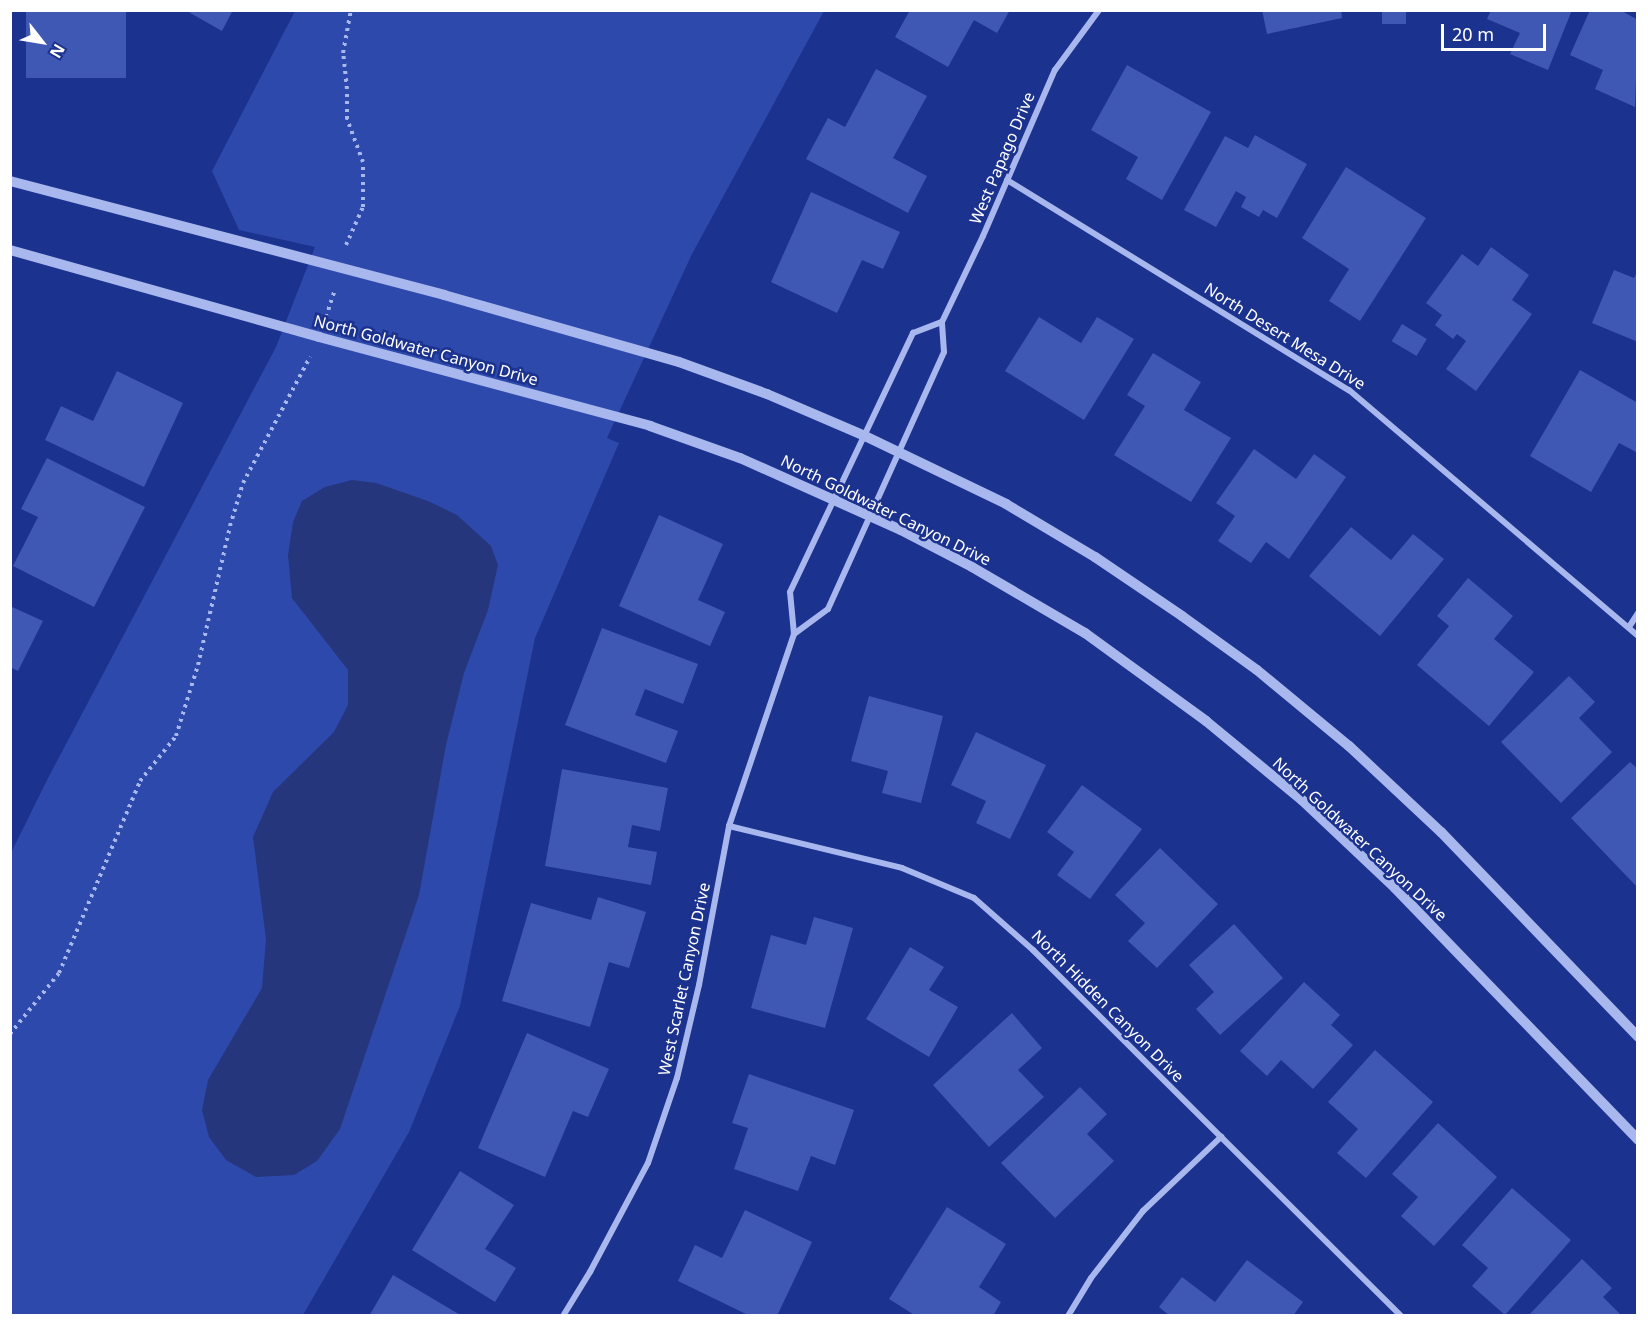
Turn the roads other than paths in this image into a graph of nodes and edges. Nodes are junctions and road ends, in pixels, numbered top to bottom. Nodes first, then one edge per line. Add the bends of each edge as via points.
1 (1099, 10) edge
2 (1007, 180) junction
3 (10, 182) edge
4 (10, 250) edge
5 (942, 322) junction
6 (865, 436) junction
7 (899, 452) junction
8 (833, 499) junction
9 (869, 517) junction
10 (1638, 613) edge
11 (1629, 627) junction
12 (794, 634) junction
13 (1638, 636) edge
14 (729, 826) junction
15 (1638, 1037) edge
16 (1221, 1137) junction
17 (1638, 1140) edge
18 (563, 1316) edge
19 (1068, 1316) edge
20 (1401, 1316) edge

1 - 2 street, West Papago Drive via 1055,70
2 - 5 street, West Papago Drive
2 - 11 street, North Desert Mesa Drive via 1349,390
3 - 6 street via 679,362
4 - 8 street, North Goldwater Canyon Drive via 650,426 740,458
5 - 6 street via 913,333
5 - 7 street, West Papago Drive via 944,352
6 - 7 street
6 - 8 street, West Scarlet Canyon Drive
7 - 9 street, West Papago Drive
7 - 15 street via 1006,504 1095,556 1257,670 1349,746 1441,832
8 - 9 street, North Goldwater Canyon Drive
8 - 12 street, West Scarlet Canyon Drive via 790,592
9 - 12 street via 828,609
9 - 17 street, North Goldwater Canyon Drive via 972,567 1085,633 1259,763 1395,888
10 - 11 street
11 - 13 street, North Desert Mesa Drive
12 - 14 street, West Scarlet Canyon Drive
14 - 16 street, North Hidden Canyon Drive via 902,868 974,898 1033,950
14 - 18 street, West Scarlet Canyon Drive via 699,985 674,1089 648,1163
16 - 19 street via 1143,1211 1091,1278
16 - 20 street, North Hidden Canyon Drive

